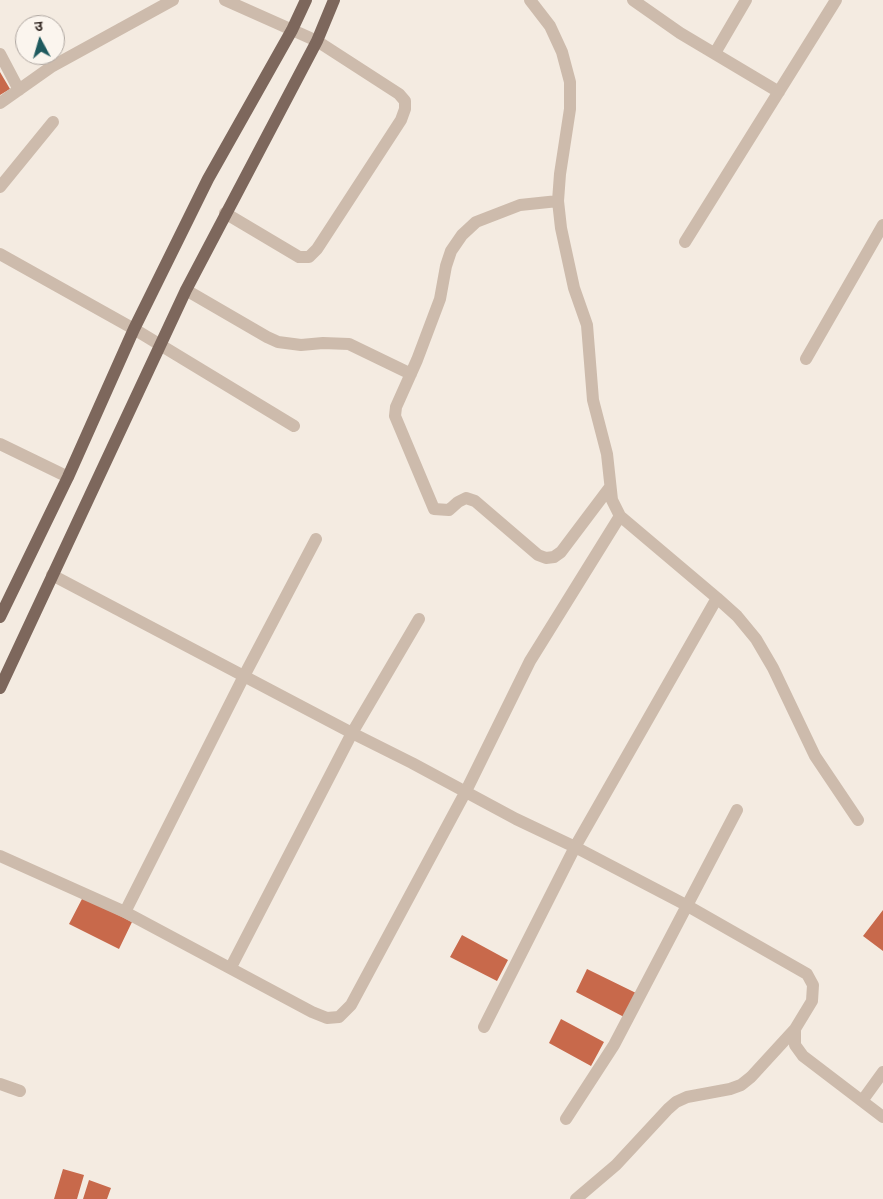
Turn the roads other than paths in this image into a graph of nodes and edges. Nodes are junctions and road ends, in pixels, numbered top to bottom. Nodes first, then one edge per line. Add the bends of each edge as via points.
1 (173, 0) edge
2 (225, 0) edge
3 (306, 0) edge
4 (334, 0) edge
5 (530, 0) edge
6 (633, 0) edge
7 (746, 0) edge
8 (836, 0) edge
9 (292, 30) junction
10 (316, 41) junction
11 (715, 53) junction
12 (0, 54) edge
13 (19, 90) junction
14 (779, 92) junction
15 (0, 103) edge
16 (53, 122) dead end
17 (0, 187) edge
18 (558, 201) junction
19 (225, 213) junction
20 (883, 225) edge
21 (685, 242) dead end
22 (0, 254) edge
23 (186, 290) junction
24 (134, 329) junction
25 (161, 344) junction
26 (806, 359) dead end
27 (411, 374) junction
28 (294, 426) dead end
29 (0, 444) edge
30 (68, 477) junction
31 (610, 487) junction
32 (620, 516) junction
33 (316, 539) dead end
34 (52, 575) junction
35 (717, 598) junction
36 (3, 600) edge
37 (0, 617) edge
38 (419, 619) dead end
39 (244, 676) junction
40 (0, 688) edge
41 (352, 733) junction
42 (466, 791) junction
43 (736, 810) dead end
44 (858, 820) dead end
45 (575, 847) junction
46 (0, 856) edge
47 (686, 905) junction
48 (125, 912) junction
49 (231, 967) junction
50 (484, 1027) dead end
51 (795, 1029) junction
52 (883, 1072) edge
53 (0, 1084) edge
54 (20, 1091) dead end
55 (862, 1101) junction
56 (883, 1117) edge
57 (566, 1119) dead end
58 (576, 1199) edge

1 - 13 street via 51,67
2 - 9 street
3 - 9 main road
4 - 10 main road
5 - 18 street via 550,26 562,52 570,82 570,109
6 - 11 street
7 - 11 street
8 - 14 street
9 - 10 street
9 - 24 main road via 208,179
10 - 19 main road
10 - 19 street via 399,94 406,108 401,120 317,250 308,257 299,257
11 - 14 street
12 - 13 street
13 - 15 street
14 - 21 street
16 - 17 street
18 - 27 street via 520,205 497,213 476,222 462,235 451,251 440,299
18 - 31 street via 566,256 587,325 594,400 608,454
19 - 23 main road
20 - 26 street
22 - 24 street
23 - 25 main road
23 - 27 street via 278,342 349,344
24 - 25 street
24 - 30 main road
25 - 28 street
25 - 34 main road
27 - 31 street via 395,416 434,509 449,510 466,498 475,501 538,555 546,558 561,552
29 - 30 street
30 - 36 main road
31 - 32 street
32 - 35 street
32 - 42 street via 530,662
33 - 39 street
34 - 39 street
34 - 40 main road
35 - 44 street via 756,639 815,756
35 - 45 street
36 - 37 main road
38 - 41 street
39 - 41 street
39 - 48 street
41 - 42 street
41 - 49 street
42 - 45 street
42 - 49 street via 351,1005 339,1017 327,1018 312,1012
43 - 47 street
45 - 47 street
45 - 50 street
46 - 48 street
47 - 51 street via 807,974 813,985 812,1001
47 - 57 street via 614,1045
48 - 49 street
51 - 55 street via 795,1046 803,1056
51 - 58 street via 741,1085 687,1097 672,1105 616,1165
52 - 55 street
53 - 54 street
55 - 56 street

